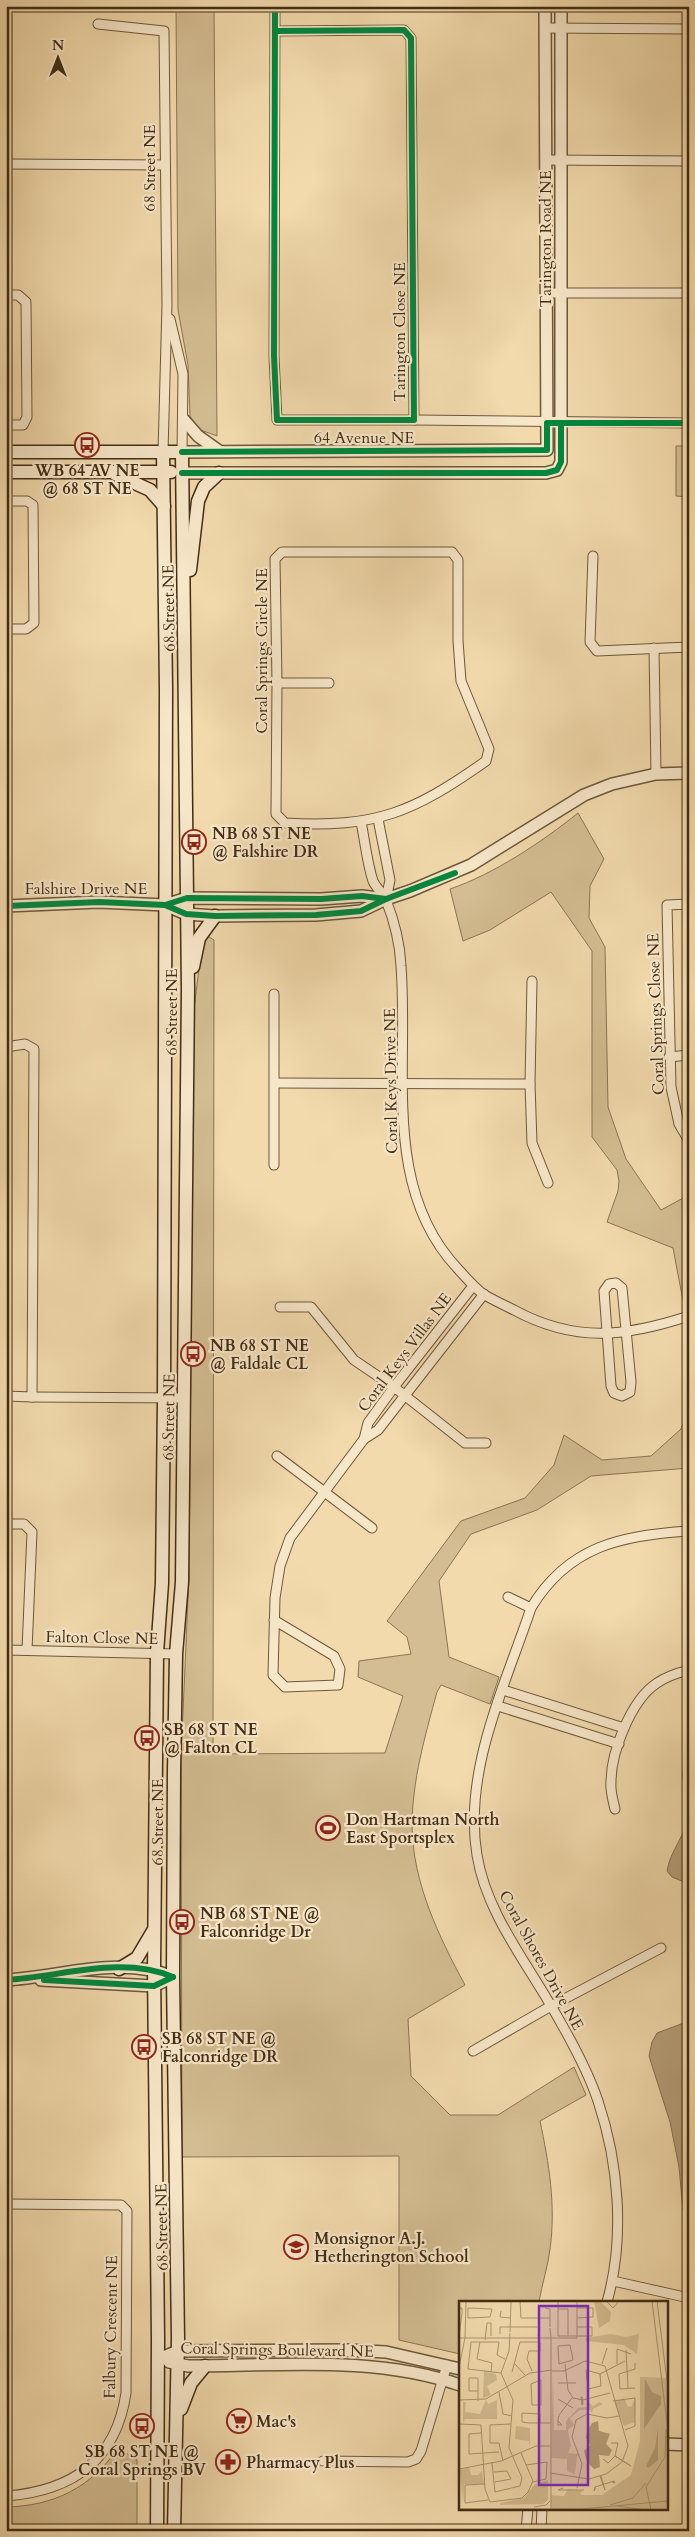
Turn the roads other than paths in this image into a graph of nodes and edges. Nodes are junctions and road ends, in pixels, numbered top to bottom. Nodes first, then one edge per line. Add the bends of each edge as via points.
1 (275, 6) edge
2 (545, 6) edge
3 (561, 6) edge
4 (98, 24) dead end
5 (545, 28) junction
6 (561, 29) junction
7 (689, 29) edge
8 (275, 31) junction
9 (546, 160) junction
10 (561, 160) junction
11 (689, 161) edge
12 (6, 164) edge
13 (165, 165) junction
14 (546, 292) junction
15 (561, 292) junction
16 (689, 293) edge
17 (6, 295) edge
18 (167, 305) junction
19 (184, 420) junction
20 (414, 420) junction
21 (547, 423) junction
22 (561, 423) junction
23 (689, 424) edge
24 (6, 425) edge
25 (547, 450) joint
26 (6, 452) edge
27 (163, 452) junction
28 (182, 452) junction
29 (220, 452) junction
30 (6, 472) edge
31 (113, 472) junction
32 (163, 472) junction
33 (182, 472) junction
34 (219, 473) junction
35 (6, 501) edge
36 (164, 506) junction
37 (592, 556) dead end
38 (183, 601) junction
39 (6, 629) edge
40 (689, 647) edge
41 (654, 648) junction
42 (329, 683) dead end
43 (278, 684) junction
44 (689, 773) edge
45 (656, 774) junction
46 (378, 819) junction
47 (361, 822) junction
48 (187, 898) junction
49 (386, 899) junction
50 (689, 904) edge
51 (165, 905) junction
52 (6, 906) edge
53 (186, 914) junction
54 (215, 916) junction
55 (532, 981) dead end
56 (188, 989) junction
57 (274, 994) dead end
58 (6, 1047) edge
59 (689, 1055) edge
60 (669, 1057) junction
61 (275, 1083) junction
62 (403, 1084) junction
63 (530, 1084) junction
64 (689, 1141) edge
65 (274, 1165) dead end
66 (548, 1183) dead end
67 (473, 1286) junction
68 (484, 1294) junction
69 (280, 1307) dead end
70 (689, 1316) edge
71 (627, 1332) junction
72 (606, 1334) junction
73 (399, 1392) junction
74 (6, 1396) edge
75 (32, 1396) junction
76 (164, 1398) junction
77 (185, 1398) junction
78 (364, 1438) junction
79 (486, 1443) dead end
80 (277, 1456) dead end
81 (324, 1490) junction
82 (6, 1524) edge
83 (372, 1528) dead end
84 (689, 1531) edge
85 (508, 1597) dead end
86 (531, 1608) junction
87 (274, 1620) junction
88 (6, 1650) edge
89 (27, 1650) junction
90 (157, 1653) junction
91 (176, 1654) junction
92 (689, 1670) edge
93 (504, 1690) junction
94 (498, 1706) junction
95 (624, 1728) junction
96 (619, 1744) junction
97 (615, 1809) dead end
98 (154, 1928) junction
99 (661, 1948) dead end
100 (119, 1969) junction
101 (154, 1969) junction
102 (173, 1977) junction
103 (26, 1979) junction
104 (6, 1980) edge
105 (154, 1986) junction
106 (551, 2006) junction
107 (473, 2051) dead end
108 (6, 2204) edge
109 (613, 2281) junction
110 (689, 2298) edge
111 (607, 2301) edge
112 (334, 2350) junction
113 (178, 2351) junction
114 (158, 2359) junction
115 (178, 2365) junction
116 (334, 2365) junction
117 (447, 2365) junction
118 (205, 2366) junction
119 (459, 2369) edge
120 (443, 2379) junction
121 (459, 2385) edge
122 (178, 2416) junction
123 (668, 2444) edge
124 (689, 2445) edge
125 (323, 2461) dead end
126 (6, 2496) edge
127 (528, 2510) edge
128 (542, 2510) edge
129 (157, 2531) edge
130 (174, 2531) edge
131 (526, 2531) edge
132 (541, 2531) edge

1 - 8 street, Tarington Close NE
2 - 5 street, Tarington Road NE
3 - 6 street, Tarington Road NE
4 - 13 street, 68 Street NE via 164,31
5 - 6 street
5 - 9 street, Tarington Road NE
6 - 7 street
6 - 10 street, Tarington Road NE
8 - 20 street, Tarington Close NE via 404,30 411,38
8 - 20 street, Tarington Close NE via 274,356 277,420
9 - 10 street
9 - 14 street, Tarington Road NE
10 - 11 street
10 - 15 street, Tarington Road NE
12 - 13 street
13 - 18 street, 68 Street NE
14 - 15 street
14 - 21 street, Tarington Road NE
15 - 16 street
15 - 22 street, Tarington Road NE
17 - 24 street via 18,295 26,302 28,417 23,425
18 - 19 street, 68 Street NE via 183,374
18 - 27 street, 68 Street NE
19 - 28 street, 68 Street NE
19 - 29 street via 198,436
20 - 21 street
21 - 22 street
21 - 25 street, Tarington Road NE
22 - 23 street
22 - 34 street, Tarington Road NE via 561,462 557,470 546,473
25 - 29 street, 64 Avenue NE
26 - 27 main road, 64 Avenue NE
27 - 28 main road, 64 Avenue NE
27 - 32 main road, 68 Street NE
28 - 29 street, 64 Avenue NE
28 - 33 main road, 68 Street NE
30 - 31 main road
31 - 32 main road
31 - 36 main road via 150,490
32 - 33 main road
32 - 36 main road, 68 Street NE
33 - 34 street
33 - 38 main road, 68 Street NE
34 - 38 main road via 204,486 198,501 188,588
35 - 39 street via 26,501 33,505 34,613 34,623 26,629
36 - 51 main road, 68 Street NE
37 - 41 street via 590,642 597,651
38 - 48 main road, 68 Street NE
40 - 41 street
41 - 45 street
42 - 43 street
43 - 46 street, Coral Springs Circle NE via 275,560 282,552 452,552 458,560 461,681 489,749 486,761 427,800
43 - 47 street, Coral Springs Circle NE via 276,814 285,823
44 - 45 street
45 - 49 street via 612,784 584,795 471,865
46 - 47 street, Coral Springs Circle NE
46 - 49 street via 390,880
47 - 49 street via 374,883
48 - 49 street via 321,899 362,896
48 - 51 street
48 - 53 main road, 68 Street NE
49 - 54 street via 361,911
49 - 62 street, Coral Keys Drive NE via 401,964
50 - 60 street, Coral Springs Close NE via 667,905
51 - 52 street, Falshire Drive NE via 99,902
51 - 53 street
51 - 76 main road, 68 Street NE
53 - 54 street
53 - 56 main road, 68 Street NE
54 - 56 main road via 199,938
55 - 63 street
56 - 77 main road, 68 Street NE
57 - 61 street
58 - 75 street via 25,1044 34,1049
59 - 60 street
60 - 64 street, Coral Springs Close NE via 674,1105 679,1124
61 - 62 street
61 - 65 street
62 - 63 street
62 - 67 street, Coral Keys Drive NE via 406,1161 418,1206 446,1257
63 - 66 street via 532,1143
67 - 68 street, Coral Keys Drive NE
67 - 73 street, Coral Keys Villas NE
68 - 72 street, Coral Keys Drive NE via 531,1319 573,1331
68 - 73 street, Coral Keys Villas NE
69 - 73 street via 310,1308 354,1360
70 - 71 street, Coral Keys Drive NE
71 - 72 street, Coral Keys Drive NE
71 - 72 street via 622,1288 616,1283 609,1284 604,1291
71 - 72 street via 630,1392 622,1396 614,1393 610,1386
73 - 78 street, Coral Keys Villas NE via 368,1423
73 - 78 street, Coral Keys Villas NE via 378,1430
73 - 79 street via 465,1443
74 - 75 street
75 - 76 street
76 - 77 street
76 - 90 main road, 68 Street NE via 162,1583
77 - 91 main road, 68 Street NE via 182,1582
78 - 81 street, Coral Keys Villas NE
80 - 81 street
81 - 83 street
81 - 87 street, Coral Keys Villas NE via 290,1538 280,1566
82 - 89 street, Falton Close NE via 24,1524 32,1532
84 - 86 street, Coral Shores Drive NE via 638,1536 598,1547 559,1574 540,1592
85 - 86 street
86 - 93 street, Coral Shores Drive NE
87 - 87 street, Coral Keys Villas NE via 273,1675 284,1687 338,1685 340,1669 334,1656
88 - 89 street, Falton Close NE
89 - 90 street, Falton Close NE
90 - 91 street, Falton Close NE
90 - 98 main road, 68 Street NE
91 - 102 main road, 68 Street NE
92 - 95 street via 672,1674 656,1683 636,1704
93 - 94 street, Coral Shores Drive NE
93 - 95 street
94 - 96 street
94 - 106 street, Coral Shores Drive NE via 478,1775 474,1820 477,1857 495,1911
95 - 96 street
96 - 97 street via 611,1782
98 - 100 main road via 137,1958
98 - 101 main road, 68 Street NE
99 - 106 street
100 - 101 street
100 - 103 street via 82,1969
101 - 102 street
101 - 105 main road, 68 Street NE
102 - 105 street
102 - 113 main road, 68 Street NE
103 - 104 street
103 - 105 street
105 - 114 main road, 68 Street NE
106 - 107 street
106 - 109 street, Coral Shores Drive NE via 598,2100 607,2133 616,2204
108 - 126 street, Falbury Crescent NE via 121,2206 127,2211 126,2393 123,2414 104,2452 72,2480 36,2494
109 - 110 street
109 - 111 street, Coral Shores Drive NE
112 - 113 street, Coral Springs Boulevard NE
112 - 116 street
112 - 117 street, Coral Springs Boulevard NE via 386,2352
113 - 114 street, Coral Springs Boulevard NE
113 - 115 main road, 68 Street NE
114 - 115 street, Coral Springs Boulevard NE
114 - 129 main road, 68 Street NE
115 - 118 street, Coral Springs Boulevard NE
115 - 122 main road, 68 Street NE
116 - 118 street, Coral Springs Boulevard NE
116 - 120 street, Coral Springs Boulevard NE via 383,2368
117 - 119 street, Coral Springs Boulevard NE
117 - 120 street
118 - 122 main road via 191,2383
120 - 121 street, Coral Springs Boulevard NE
120 - 125 street via 416,2459 408,2462
122 - 130 main road, 68 Street NE
123 - 124 street
127 - 131 street
128 - 132 street

